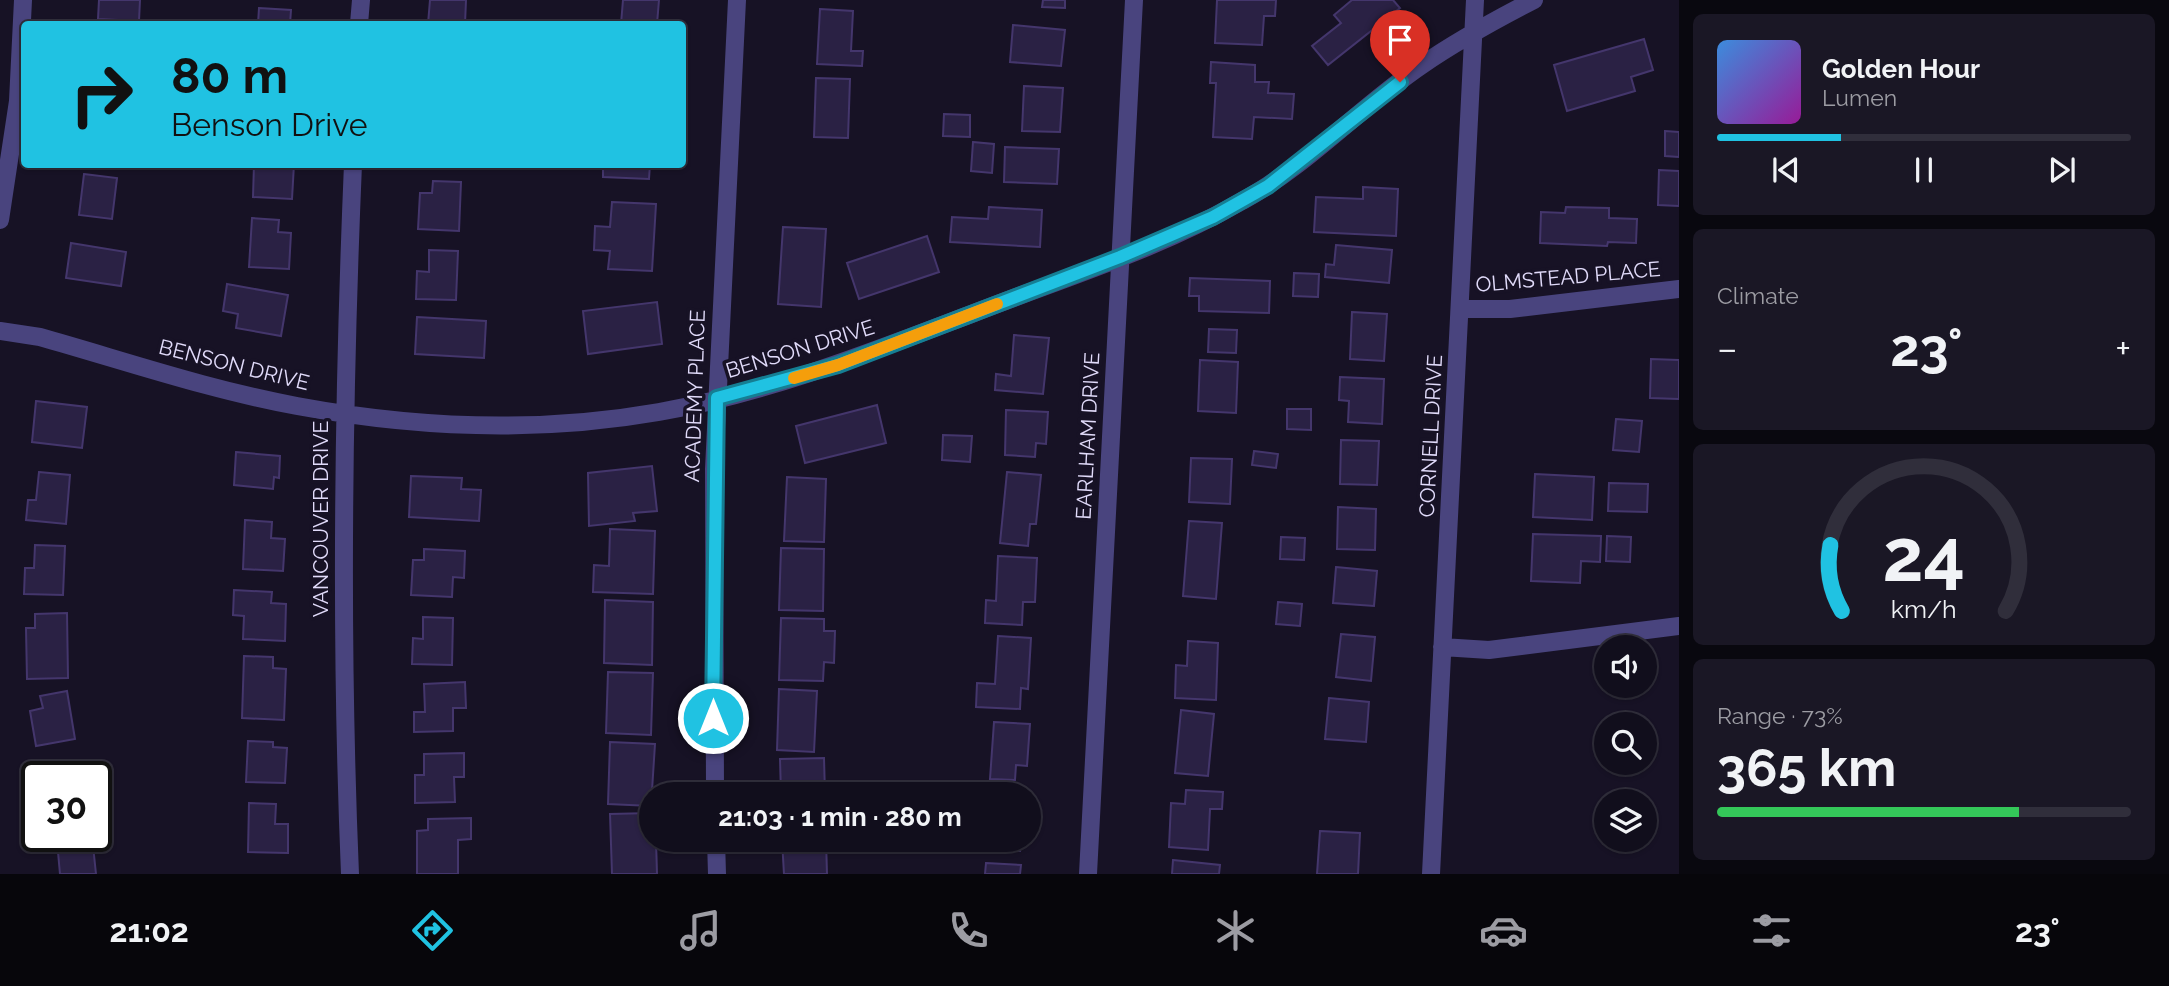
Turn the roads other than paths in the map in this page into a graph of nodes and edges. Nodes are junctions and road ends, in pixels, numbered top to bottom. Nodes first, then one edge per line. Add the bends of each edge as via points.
1 (23, 0) edge
2 (361, 0) edge
3 (737, 0) edge
4 (1134, 0) edge
5 (1475, 0) edge
6 (1534, 0) edge
7 (22, 21) edge
8 (359, 21) edge
9 (1473, 35) junction
10 (21, 40) edge
11 (353, 168) edge
12 (0, 220) edge
13 (1120, 257) junction
14 (1679, 289) edge
15 (1461, 309) junction
16 (0, 331) edge
17 (717, 398) junction
18 (345, 413) junction
19 (1679, 626) edge
20 (1442, 647) junction
21 (715, 782) edge
22 (716, 852) edge
23 (350, 874) edge
24 (717, 874) edge
25 (1088, 874) edge
26 (1431, 874) edge

1 - 7 street
2 - 8 street
3 - 17 street, ACADEMY PLACE
4 - 13 street, EARLHAM DRIVE
5 - 9 street, CORNELL DRIVE
6 - 9 street, BENSON DRIVE
9 - 13 street, BENSON DRIVE via 1422,65 1247,199
9 - 15 street, CORNELL DRIVE
10 - 12 street via 18,101
11 - 18 street, VANCOUVER DRIVE
13 - 17 street, BENSON DRIVE via 838,365
13 - 25 street, EARLHAM DRIVE
14 - 15 street, OLMSTEAD PLACE via 1510,309
15 - 20 street, CORNELL DRIVE
16 - 18 street, BENSON DRIVE via 40,337 284,403
17 - 18 street, BENSON DRIVE via 661,412 530,425 398,420
17 - 21 street, ACADEMY PLACE
18 - 23 street, VANCOUVER DRIVE via 343,635
19 - 20 street via 1489,650
20 - 26 street, CORNELL DRIVE
22 - 24 street

